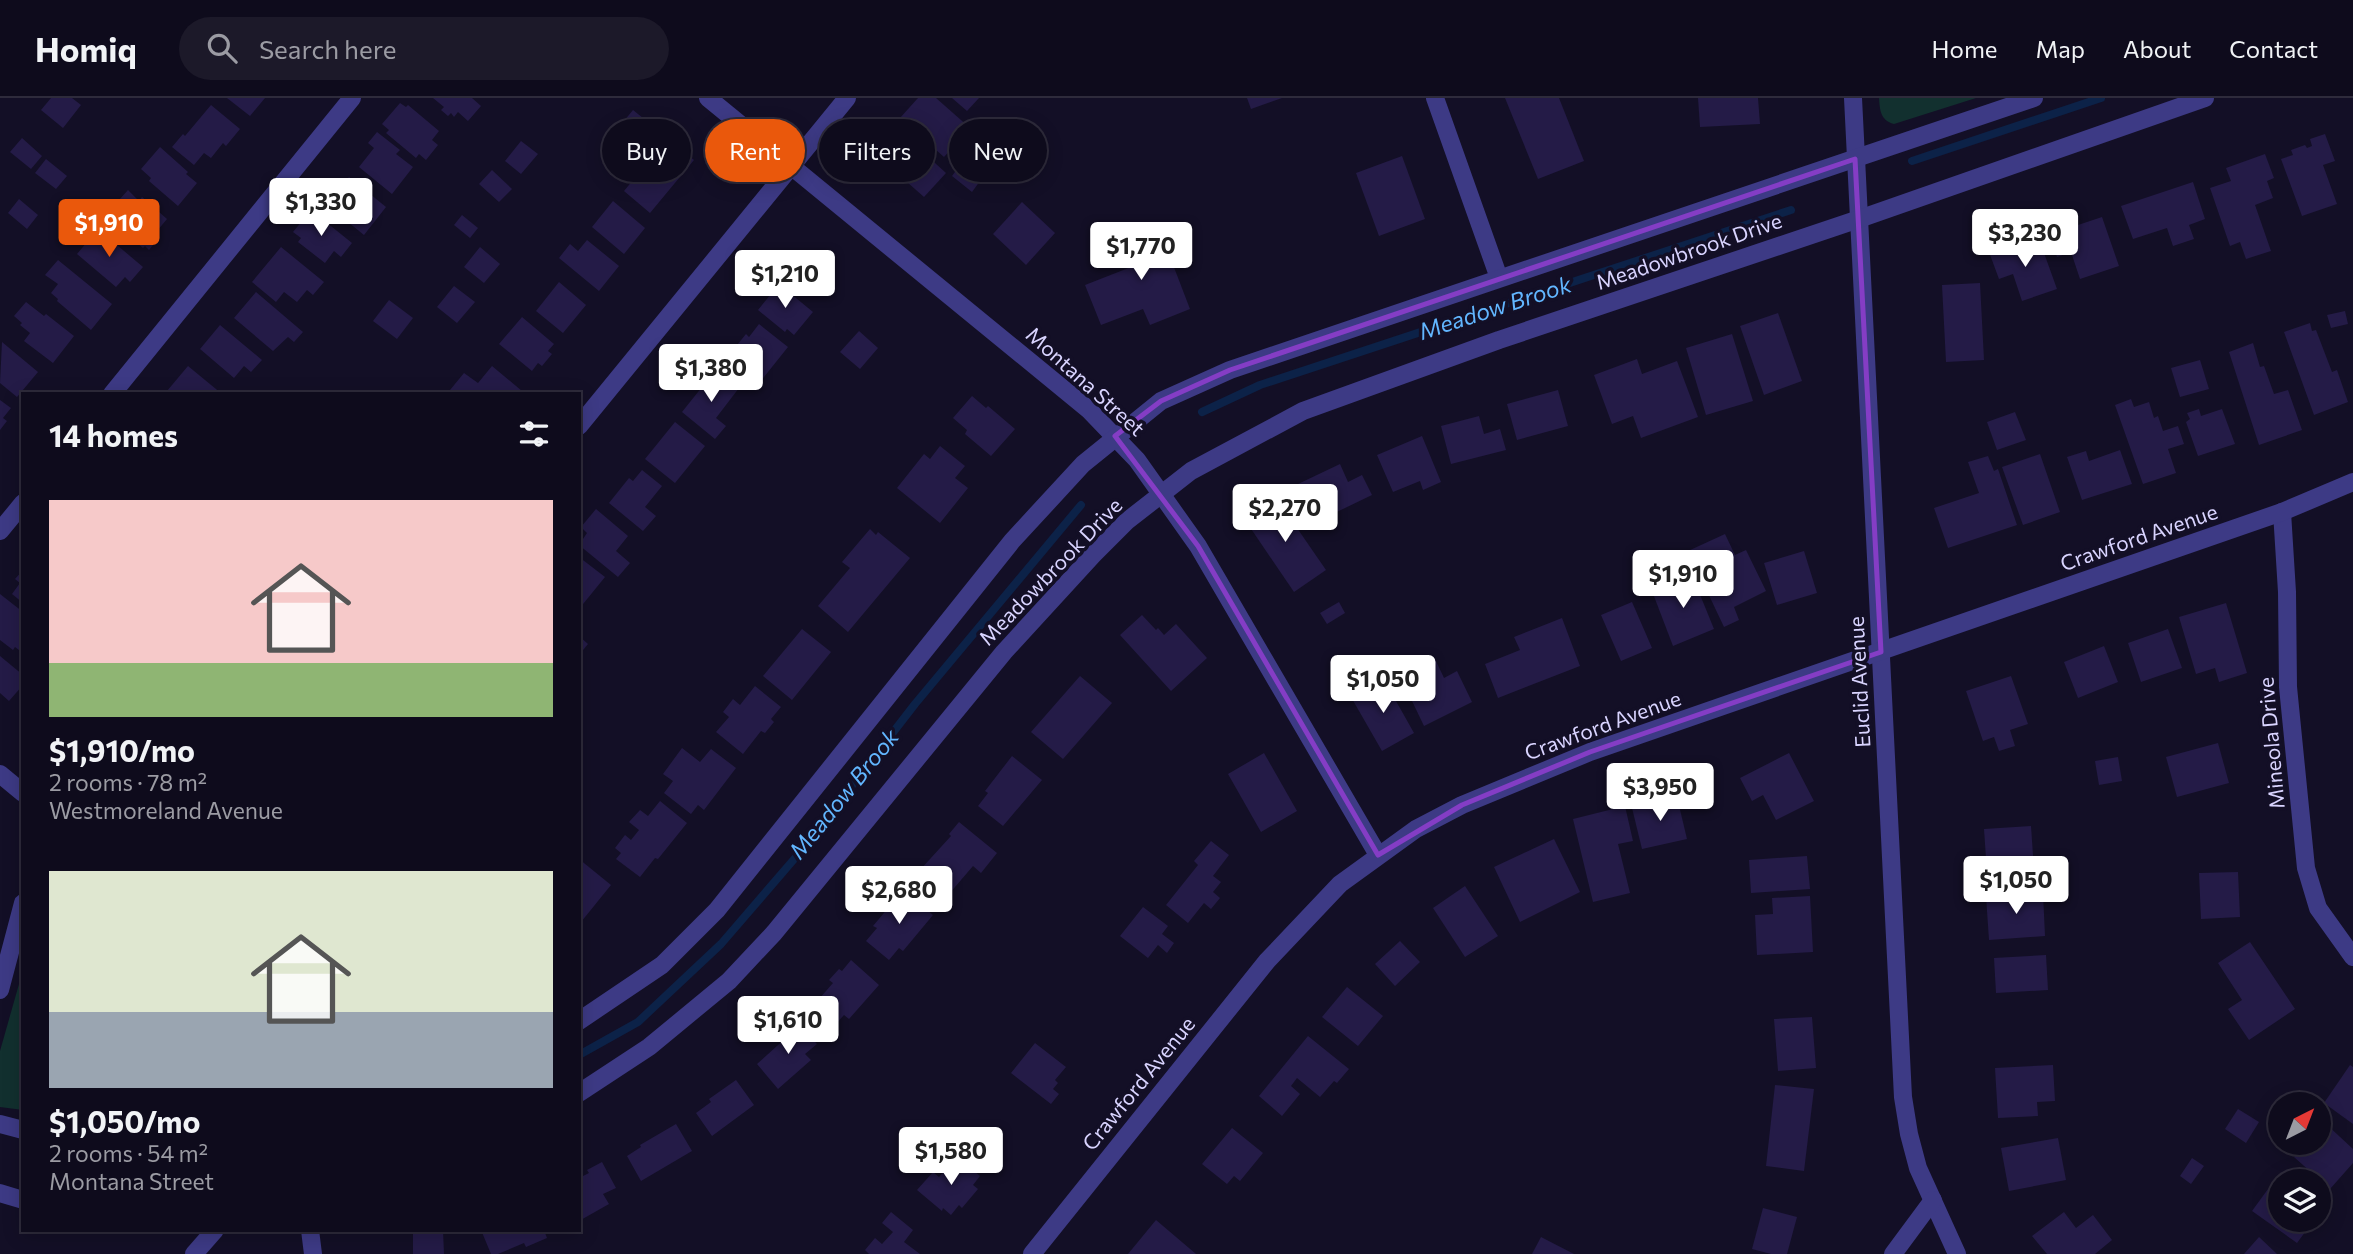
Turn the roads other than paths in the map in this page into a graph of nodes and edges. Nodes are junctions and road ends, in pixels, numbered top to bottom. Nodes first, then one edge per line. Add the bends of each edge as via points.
1 (352, 98) edge
2 (708, 98) edge
3 (847, 98) edge
4 (1435, 98) edge
5 (1853, 98) edge
6 (2034, 98) edge
7 (2205, 98) edge
8 (734, 119) edge
9 (805, 150) edge
10 (1856, 159) junction
11 (805, 177) edge
12 (779, 182) edge
13 (1859, 219) junction
14 (1499, 278) junction
15 (114, 392) edge
16 (581, 424) edge
17 (1115, 436) junction
18 (2353, 482) edge
19 (1162, 493) junction
20 (21, 505) edge
21 (2282, 512) junction
22 (0, 531) edge
23 (1881, 652) junction
24 (0, 774) edge
25 (21, 791) edge
26 (1378, 855) junction
27 (21, 911) edge
28 (2353, 957) edge
29 (0, 990) edge
30 (581, 1020) edge
31 (581, 1092) edge
32 (0, 1124) edge
33 (21, 1129) edge
34 (0, 1193) edge
35 (21, 1199) edge
36 (1933, 1200) junction
37 (213, 1232) edge
38 (310, 1232) edge
39 (194, 1254) edge
40 (313, 1254) edge
41 (1032, 1254) edge
42 (1893, 1254) edge
43 (1957, 1254) edge

1 - 15 street
2 - 8 street, Montana Street
3 - 9 street
4 - 14 street
5 - 10 street, Euclid Avenue
6 - 10 street, Meadowbrook Drive
7 - 13 street, Meadowbrook Drive
10 - 13 street, Euclid Avenue
10 - 14 street, Meadowbrook Drive
11 - 17 street, Montana Street
12 - 16 street
13 - 19 street, Meadowbrook Drive via 1303,411 1191,471
13 - 23 street, Euclid Avenue
14 - 17 street, Meadowbrook Drive via 1230,370 1161,401
17 - 19 street, Montana Street
17 - 30 street, Meadowbrook Drive via 1012,541 717,910 662,965
18 - 21 street, Crawford Avenue
19 - 26 street, Montana Street via 1198,546
19 - 31 street, Meadowbrook Drive via 1093,555 1004,652 774,933 729,981 649,1047
20 - 22 street
21 - 23 street, Crawford Avenue
21 - 28 street, Mineola Drive via 2288,687 2306,868 2318,908
23 - 26 street, Crawford Avenue via 1590,752 1462,806
23 - 36 street, Euclid Avenue via 1903,1097 1918,1168
24 - 25 street
26 - 41 street, Crawford Avenue via 1340,884 1267,961
27 - 29 street
32 - 33 street
34 - 35 street
36 - 42 street
36 - 43 street, Euclid Avenue
37 - 39 street
38 - 40 street

